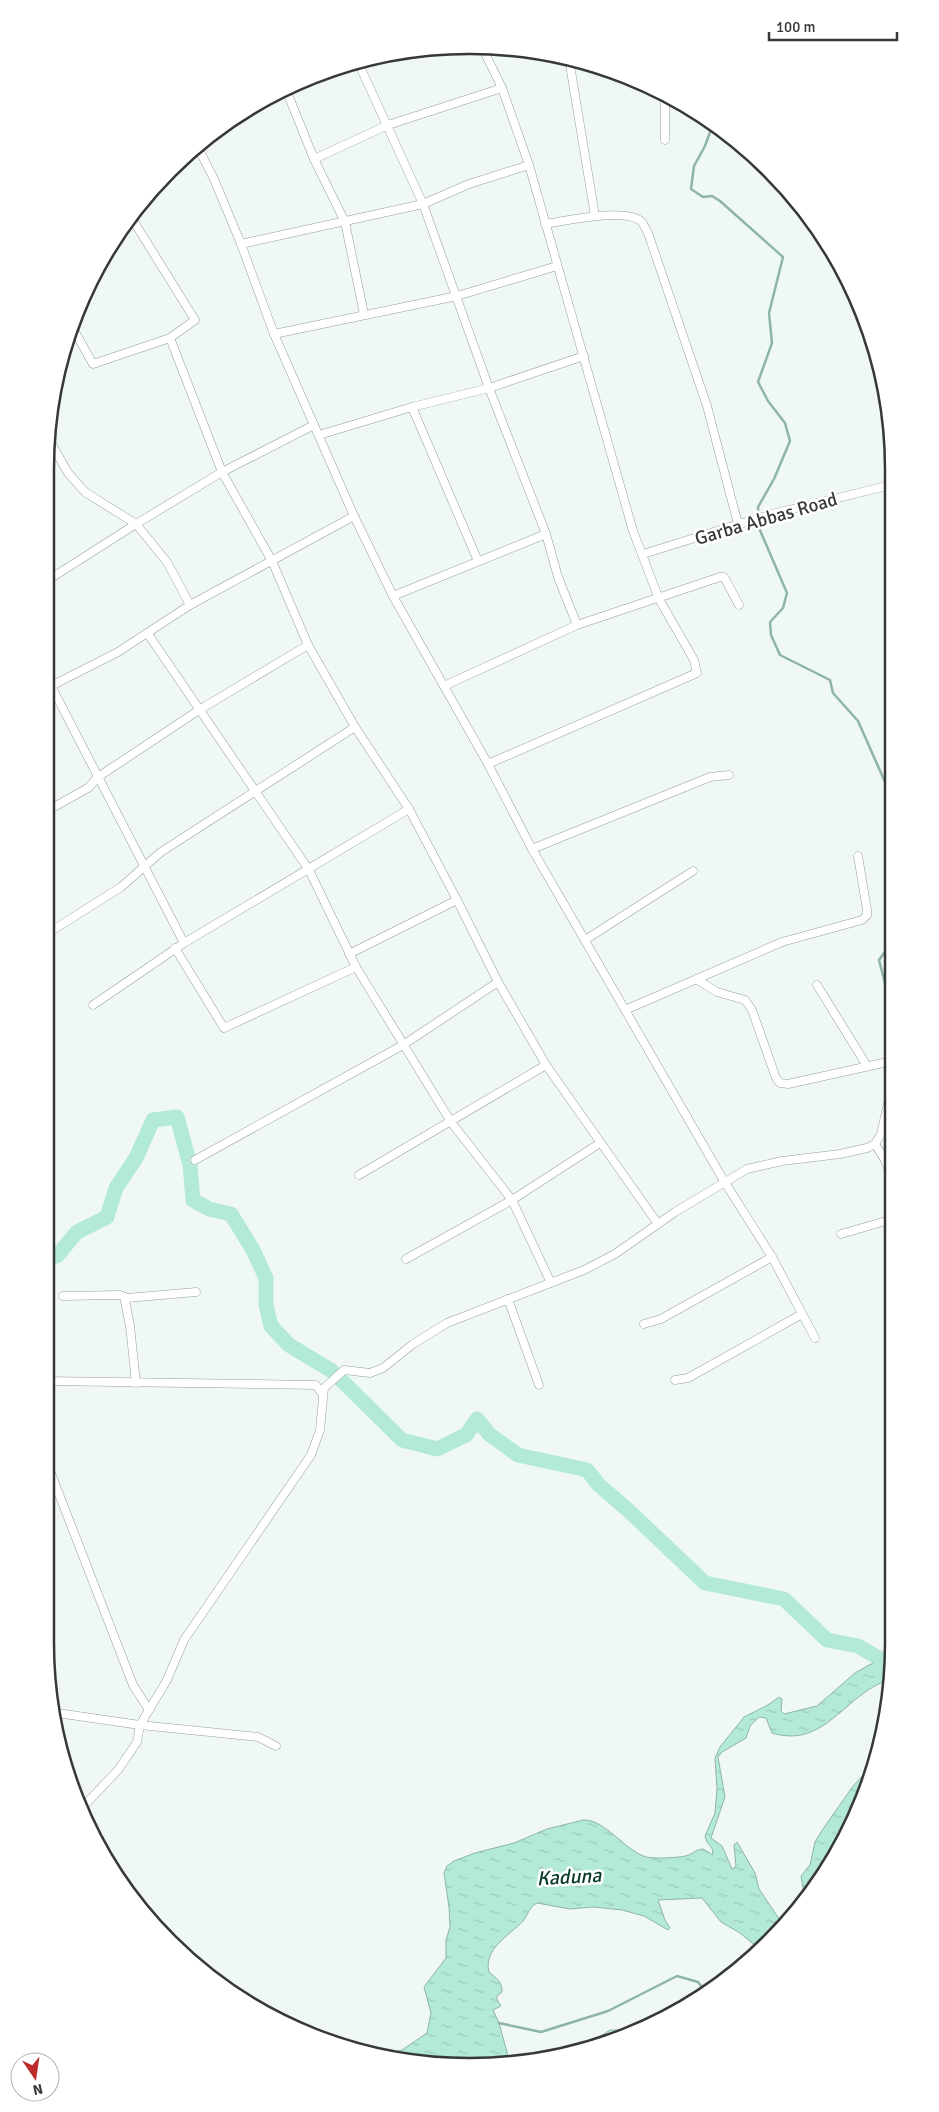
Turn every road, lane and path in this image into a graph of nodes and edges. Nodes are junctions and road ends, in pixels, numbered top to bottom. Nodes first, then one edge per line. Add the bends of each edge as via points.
1 (486, 55) edge
2 (570, 66) edge
3 (361, 68) edge
4 (502, 88) junction
5 (289, 95) edge
6 (665, 103) edge
7 (388, 125) junction
8 (665, 140) dead end
9 (200, 153) edge
10 (314, 159) junction
11 (529, 165) junction
12 (423, 204) junction
13 (594, 216) junction
14 (345, 222) junction
15 (135, 223) edge
16 (545, 224) junction
17 (241, 244) junction
18 (557, 266) junction
19 (457, 296) junction
20 (364, 314) junction
21 (274, 334) junction
22 (76, 335) edge
23 (170, 338) junction
24 (584, 356) junction
25 (488, 388) junction
26 (412, 407) junction
27 (314, 425) junction
28 (319, 435) junction
29 (55, 449) edge
30 (222, 472) junction
31 (885, 486) edge
32 (354, 516) junction
33 (136, 524) junction
34 (738, 524) junction
35 (546, 534) junction
36 (643, 554) junction
37 (272, 561) junction
38 (478, 561) junction
39 (54, 576) edge
40 (393, 596) junction
41 (659, 599) junction
42 (190, 605) junction
43 (739, 605) dead end
44 (577, 625) junction
45 (148, 634) junction
46 (308, 645) junction
47 (54, 683) edge
48 (444, 686) junction
49 (54, 697) edge
50 (199, 710) junction
51 (355, 727) junction
52 (488, 764) junction
53 (729, 775) dead end
54 (98, 777) junction
55 (255, 792) junction
56 (54, 807) edge
57 (409, 809) junction
58 (532, 848) junction
59 (858, 856) dead end
60 (146, 866) junction
61 (309, 870) junction
62 (693, 871) dead end
63 (458, 900) junction
64 (54, 929) edge
65 (585, 940) junction
66 (184, 942) junction
67 (175, 948) junction
68 (349, 954) junction
69 (356, 967) junction
70 (696, 979) junction
71 (498, 982) junction
72 (817, 985) dead end
73 (93, 1005) dead end
74 (625, 1010) junction
75 (403, 1045) junction
76 (885, 1062) edge
77 (546, 1065) junction
78 (867, 1066) junction
79 (885, 1117) edge
80 (451, 1122) junction
81 (600, 1143) junction
82 (876, 1144) junction
83 (195, 1160) dead end
84 (885, 1160) edge
85 (359, 1175) dead end
86 (724, 1181) junction
87 (512, 1200) junction
88 (885, 1220) edge
89 (658, 1224) junction
90 (841, 1234) dead end
91 (772, 1257) junction
92 (406, 1258) dead end
93 (552, 1282) junction
94 (196, 1292) dead end
95 (63, 1296) dead end
96 (126, 1298) junction
97 (508, 1299) junction
98 (802, 1314) junction
99 (644, 1324) dead end
100 (815, 1338) dead end
101 (676, 1380) dead end
102 (54, 1381) edge
103 (136, 1383) junction
104 (539, 1384) dead end
105 (323, 1392) junction
106 (54, 1481) edge
107 (149, 1710) junction
108 (60, 1712) edge
109 (140, 1725) junction
110 (276, 1746) dead end
111 (86, 1804) edge

1 - 4 street
2 - 13 street
3 - 7 street
4 - 7 street
4 - 11 street
5 - 10 street
6 - 8 street
7 - 10 street
7 - 12 street
9 - 17 street
10 - 14 street
11 - 12 street via 469,184
11 - 16 street
12 - 14 street
12 - 19 street
13 - 16 street
13 - 34 street via 629,216 642,222 648,233 707,406
14 - 17 street
14 - 20 street
15 - 23 street via 195,320
16 - 18 street
17 - 21 street
18 - 19 street
18 - 24 street
19 - 20 street
19 - 25 street
20 - 21 street
21 - 27 street
22 - 23 street via 93,364
23 - 30 street
24 - 25 street
24 - 36 street via 633,531
25 - 26 street
25 - 35 street
26 - 28 street
26 - 38 street
27 - 28 street
27 - 30 street
28 - 32 street
29 - 33 street via 68,473 85,492
30 - 33 street
30 - 37 street
31 - 34 street, Garba Abbas Road
32 - 37 street
32 - 40 street
33 - 39 street
33 - 42 street via 167,562
34 - 36 street, Garba Abbas Road
35 - 38 street
35 - 44 street via 558,577
36 - 41 street
37 - 42 street
37 - 46 street
38 - 40 street
40 - 48 street
41 - 43 street via 724,577
41 - 44 street
41 - 52 street via 694,660 697,674
42 - 45 street
44 - 48 street
45 - 47 street
45 - 50 street
46 - 50 street
46 - 51 street
48 - 52 street
49 - 54 street
50 - 54 street
50 - 55 street
51 - 55 street
51 - 57 street
52 - 58 street
53 - 58 street via 710,777
54 - 56 street via 88,788
54 - 60 street
55 - 60 street via 161,852
55 - 61 street
57 - 61 street
57 - 63 street
58 - 65 street
59 - 70 street via 867,910 862,920 782,942
60 - 64 street via 121,887
60 - 66 street
61 - 66 street
61 - 68 street
62 - 65 street
63 - 68 street
63 - 71 street
65 - 74 street
66 - 67 street
67 - 69 street via 224,1028
67 - 73 street
68 - 69 street
69 - 75 street
70 - 74 street
70 - 78 street via 717,992 745,1000 752,1010 780,1083 788,1084
71 - 75 street
71 - 77 street
72 - 78 street
74 - 86 street
75 - 80 street
75 - 83 street
76 - 78 street
77 - 80 street
77 - 81 street
79 - 82 street
80 - 85 street
80 - 87 street
81 - 87 street
81 - 89 street
82 - 84 street
82 - 86 street via 840,1154 747,1169
86 - 89 street
86 - 91 street
87 - 92 street
87 - 93 street
88 - 90 street
89 - 93 street via 602,1261
91 - 98 street
91 - 99 street via 661,1319
93 - 97 street
94 - 96 street
95 - 96 street via 120,1295
96 - 103 street
97 - 104 street
97 - 105 street via 448,1323 413,1344 383,1368 370,1373 344,1370
98 - 100 street
98 - 101 street via 688,1378
102 - 103 street
103 - 105 street via 316,1385
105 - 107 street via 320,1430 311,1455 184,1640 167,1680
106 - 107 street via 133,1685
107 - 109 street
108 - 109 street
109 - 110 street via 258,1736
109 - 111 street via 137,1742 118,1770

